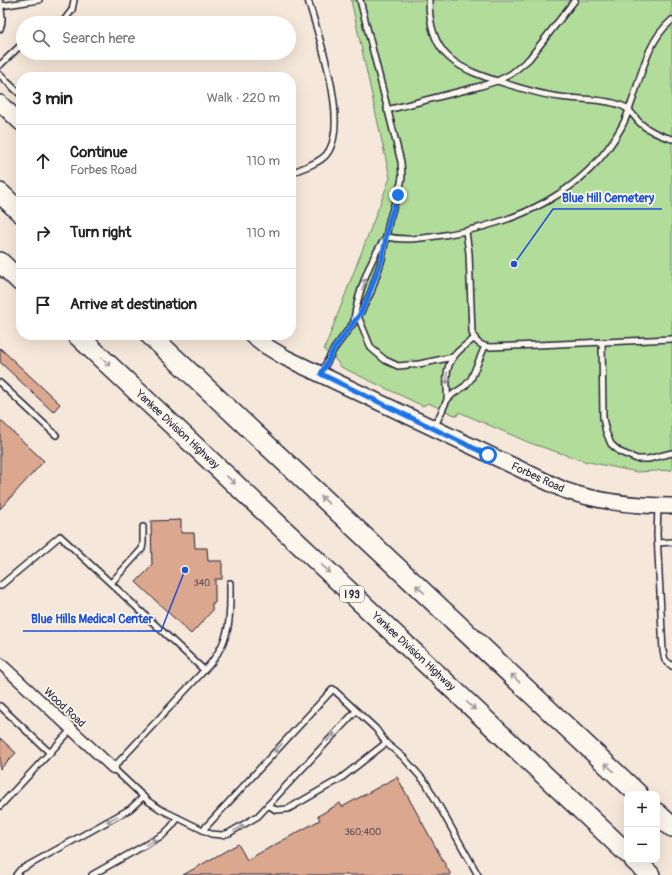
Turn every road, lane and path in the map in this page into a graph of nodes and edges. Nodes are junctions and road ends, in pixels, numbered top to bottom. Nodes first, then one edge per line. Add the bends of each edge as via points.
1 (39, 0) edge
2 (74, 0) edge
3 (308, 0) edge
4 (360, 0) edge
5 (429, 0) edge
6 (575, 0) edge
7 (0, 4) edge
8 (67, 16) edge
9 (672, 20) edge
10 (0, 29) edge
11 (16, 49) edge
12 (0, 64) edge
13 (0, 75) edge
14 (497, 81) junction
15 (16, 90) edge
16 (0, 103) edge
17 (387, 110) junction
18 (629, 110) junction
19 (16, 118) edge
20 (672, 139) edge
21 (296, 172) edge
22 (0, 194) edge
23 (16, 208) edge
24 (466, 232) junction
25 (387, 238) junction
26 (0, 262) edge
27 (16, 277) edge
28 (358, 316) junction
29 (354, 321) junction
30 (474, 338) junction
31 (672, 339) edge
32 (82, 340) edge
33 (155, 340) edge
34 (259, 340) edge
35 (602, 342) junction
36 (485, 346) junction
37 (453, 357) junction
38 (321, 374) junction
39 (0, 383) edge
40 (447, 400) junction
41 (434, 429) junction
42 (56, 435) dead end
43 (672, 453) edge
44 (665, 506) edge
45 (143, 527) dead end
46 (672, 542) edge
47 (658, 543) junction
48 (111, 583) junction
49 (230, 584) dead end
50 (0, 586) edge
51 (0, 663) edge
52 (672, 666) edge
53 (204, 670) junction
54 (0, 706) edge
55 (356, 710) junction
56 (71, 730) junction
57 (386, 743) junction
58 (50, 753) junction
59 (113, 768) junction
60 (635, 791) edge
61 (144, 797) junction
62 (268, 805) junction
63 (0, 806) edge
64 (660, 816) edge
65 (178, 818) junction
66 (672, 827) edge
67 (202, 830) junction
68 (624, 850) edge
69 (637, 863) edge
70 (16, 875) edge
71 (92, 875) edge
72 (478, 875) edge
73 (650, 875) edge

1 - 7 lane
2 - 8 lane
3 - 21 lane via 331,85 334,133 332,145 325,156
4 - 17 lane
5 - 14 lane via 432,31 443,51 463,69
6 - 14 lane via 529,59 517,70
7 - 10 lane
9 - 18 lane via 657,38 648,55
11 - 12 lane
13 - 15 lane
14 - 17 lane
14 - 18 lane via 550,96 617,104
16 - 19 street
17 - 25 lane via 401,162 402,176 389,221
18 - 20 lane via 655,133
18 - 24 lane via 608,149 587,173 571,186 533,208
22 - 23 highway
24 - 25 lane via 413,240
24 - 30 lane via 471,327
25 - 28 lane via 371,292
29 -> 25 lane via 359,297 375,255
26 - 27 highway
28 - 29 lane
28 - 37 lane via 371,348 385,360 398,366
29 - 38 lane via 334,349
30 - 36 lane
30 - 37 lane
31 - 35 lane
32 -> 68 highway, Yankee Division Highway / I 93
60 -> 33 highway
34 - 38 street, Forbes Road via 276,352
35 - 36 lane
35 - 43 lane via 602,418 611,444 620,452 637,459
36 - 40 lane via 468,383
37 -> 40 lane via 447,374
38 - 41 street, Forbes Road
39 - 42 lane
40 - 41 lane
41 - 44 street, Forbes Road via 572,493 612,501
44 - 47 lane
45 - 48 lane via 142,549
46 - 47 lane
47 - 52 lane via 663,651 665,660
48 - 50 lane via 60,536
48 - 53 lane
49 - 53 lane via 227,634 218,653
51 - 56 street, Wood Road
53 - 59 lane
54 - 58 lane
55 - 57 lane via 376,729
62 -> 55 lane
55 -> 67 lane via 333,689
56 - 58 lane
56 - 59 street, Wood Road
57 - 62 lane via 340,779 288,809 276,810
57 - 72 lane via 403,757 426,783
58 - 63 lane
59 - 61 lane
61 - 65 lane
61 -> 70 lane via 130,809 20,870
67 -> 62 lane via 222,836 254,819
64 - 66 highway
65 - 67 lane
71 -> 65 lane via 163,835
69 - 73 highway

